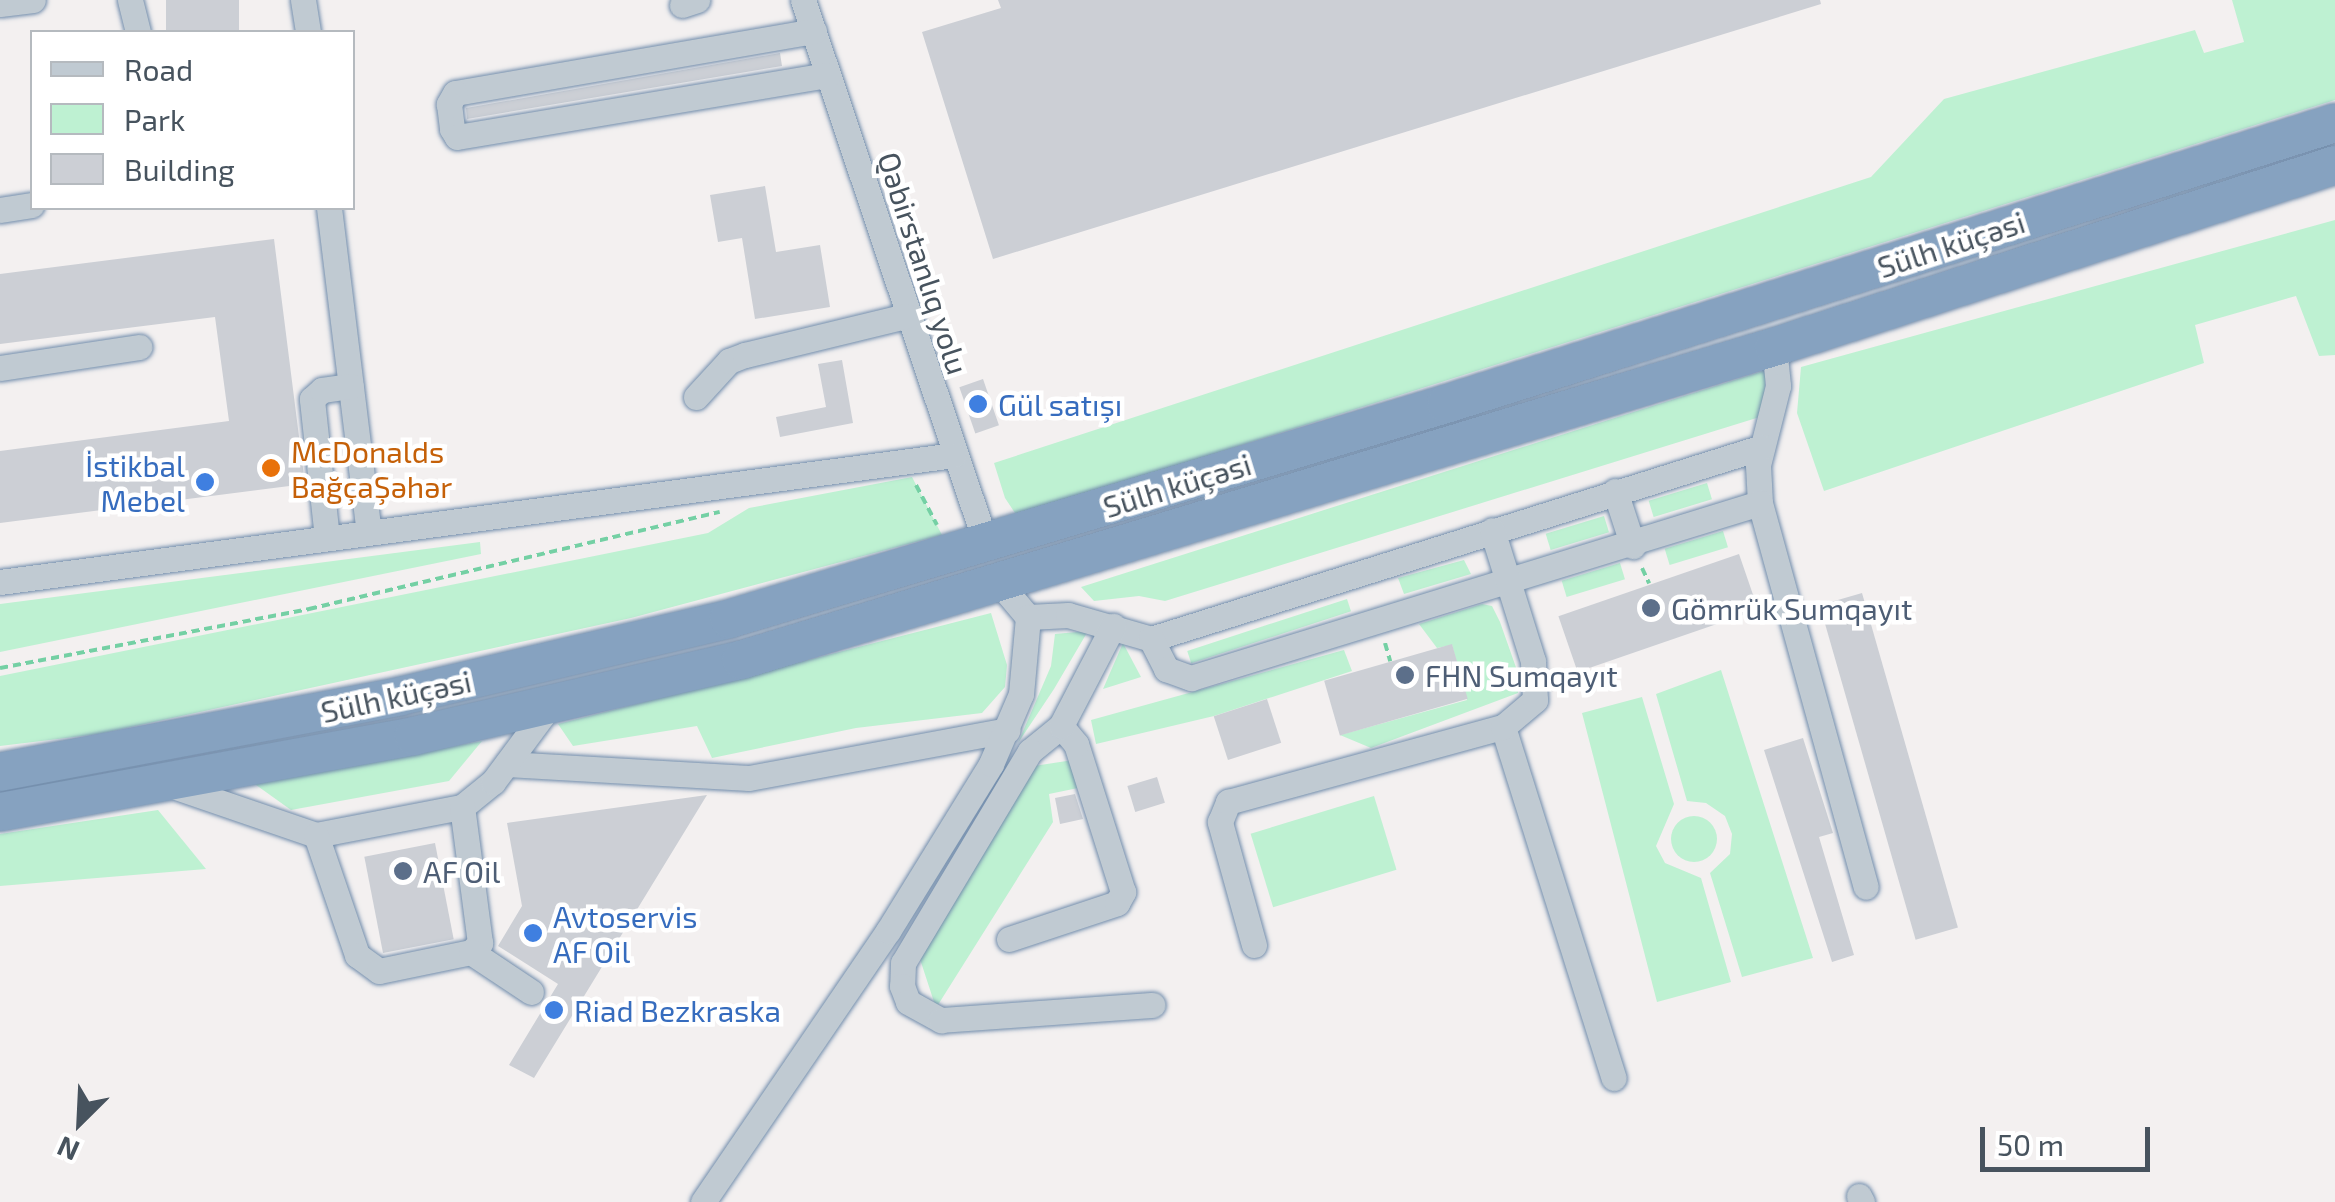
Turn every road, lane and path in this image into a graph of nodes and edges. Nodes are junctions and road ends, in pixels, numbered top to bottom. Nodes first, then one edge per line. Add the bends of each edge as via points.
1 (33, 0) edge
2 (130, 0) edge
3 (304, 0) edge
4 (804, 0) edge
5 (0, 4) edge
6 (138, 30) edge
7 (308, 30) edge
8 (814, 31) junction
9 (828, 75) junction
10 (2335, 123) edge
11 (2335, 166) edge
12 (30, 205) edge
13 (0, 210) edge
14 (329, 210) edge
15 (906, 316) junction
16 (1774, 346) junction
17 (138, 347) dead end
18 (0, 368) edge
19 (351, 386) junction
20 (696, 397) dead end
21 (1762, 447) junction
22 (954, 455) junction
23 (912, 477) dead end
24 (1616, 491) junction
25 (1760, 502) junction
26 (730, 510) dead end
27 (1492, 530) junction
28 (369, 532) junction
29 (942, 535) dead end
30 (328, 538) junction
31 (986, 544) junction
32 (1632, 546) junction
33 (1508, 581) junction
34 (0, 582) edge
35 (1000, 584) junction
36 (1028, 617) junction
37 (1112, 626) junction
38 (1151, 639) junction
39 (0, 668) edge
40 (551, 704) junction
41 (1061, 726) junction
42 (1503, 727) junction
43 (1008, 730) junction
44 (507, 764) junction
45 (0, 772) edge
46 (164, 783) junction
47 (462, 807) junction
48 (0, 812) edge
49 (316, 835) junction
50 (1866, 887) dead end
51 (1009, 938) dead end
52 (1254, 945) dead end
53 (470, 952) junction
54 (531, 992) dead end
55 (1152, 1005) dead end
56 (1614, 1078) dead end
57 (703, 1202) edge

1 - 5 street
2 - 6 street
3 - 7 street
4 - 8 street, Qəbirstanlıq yolu
8 - 9 street, Qəbirstanlıq yolu
8 - 9 street via 456,93 449,104 452,129 458,137
9 - 15 street, Qəbirstanlıq yolu
10 - 31 highway, Sülh küçəsi
11 - 16 highway, Sülh küçəsi
12 - 13 street
14 - 19 street
15 - 20 street via 745,355 730,361
15 - 22 street, Qəbirstanlıq yolu
16 - 21 street via 1778,386
16 - 35 highway, Sülh küçəsi
17 - 18 street
19 - 28 street
19 - 30 street via 312,398
21 - 24 street
21 - 25 street
22 - 28 street
22 - 31 street, Qəbirstanlıq yolu
23 - 29 path
24 - 27 street
24 - 32 street
25 - 32 street
25 - 50 street
26 - 39 path via 383,592
27 - 33 street
27 - 38 street
28 - 30 street
30 - 34 street
31 - 35 highway
31 - 45 highway, Sülh küçəsi via 574,658
32 - 33 street
33 - 38 street via 1191,678 1166,669
33 - 42 street via 1538,684 1526,714
35 - 36 street
35 - 40 highway, Sülh küçəsi via 741,660
36 - 37 street via 1068,616
36 - 43 street via 1023,682
37 - 38 street
37 - 41 street
40 - 44 street
40 - 46 highway, Sülh küçəsi
41 - 51 street via 1081,758 1123,892 1117,903
41 - 55 street via 1030,751 903,963 902,986 908,1002 940,1020
42 - 52 street via 1228,802 1220,822
42 - 56 street
43 - 44 street via 749,778
43 - 57 street via 888,932
44 - 47 street
46 - 48 highway, Sülh küçəsi
46 - 49 street
47 - 49 street
47 - 53 street via 481,929
49 - 53 street via 366,965 379,971
53 - 54 street

